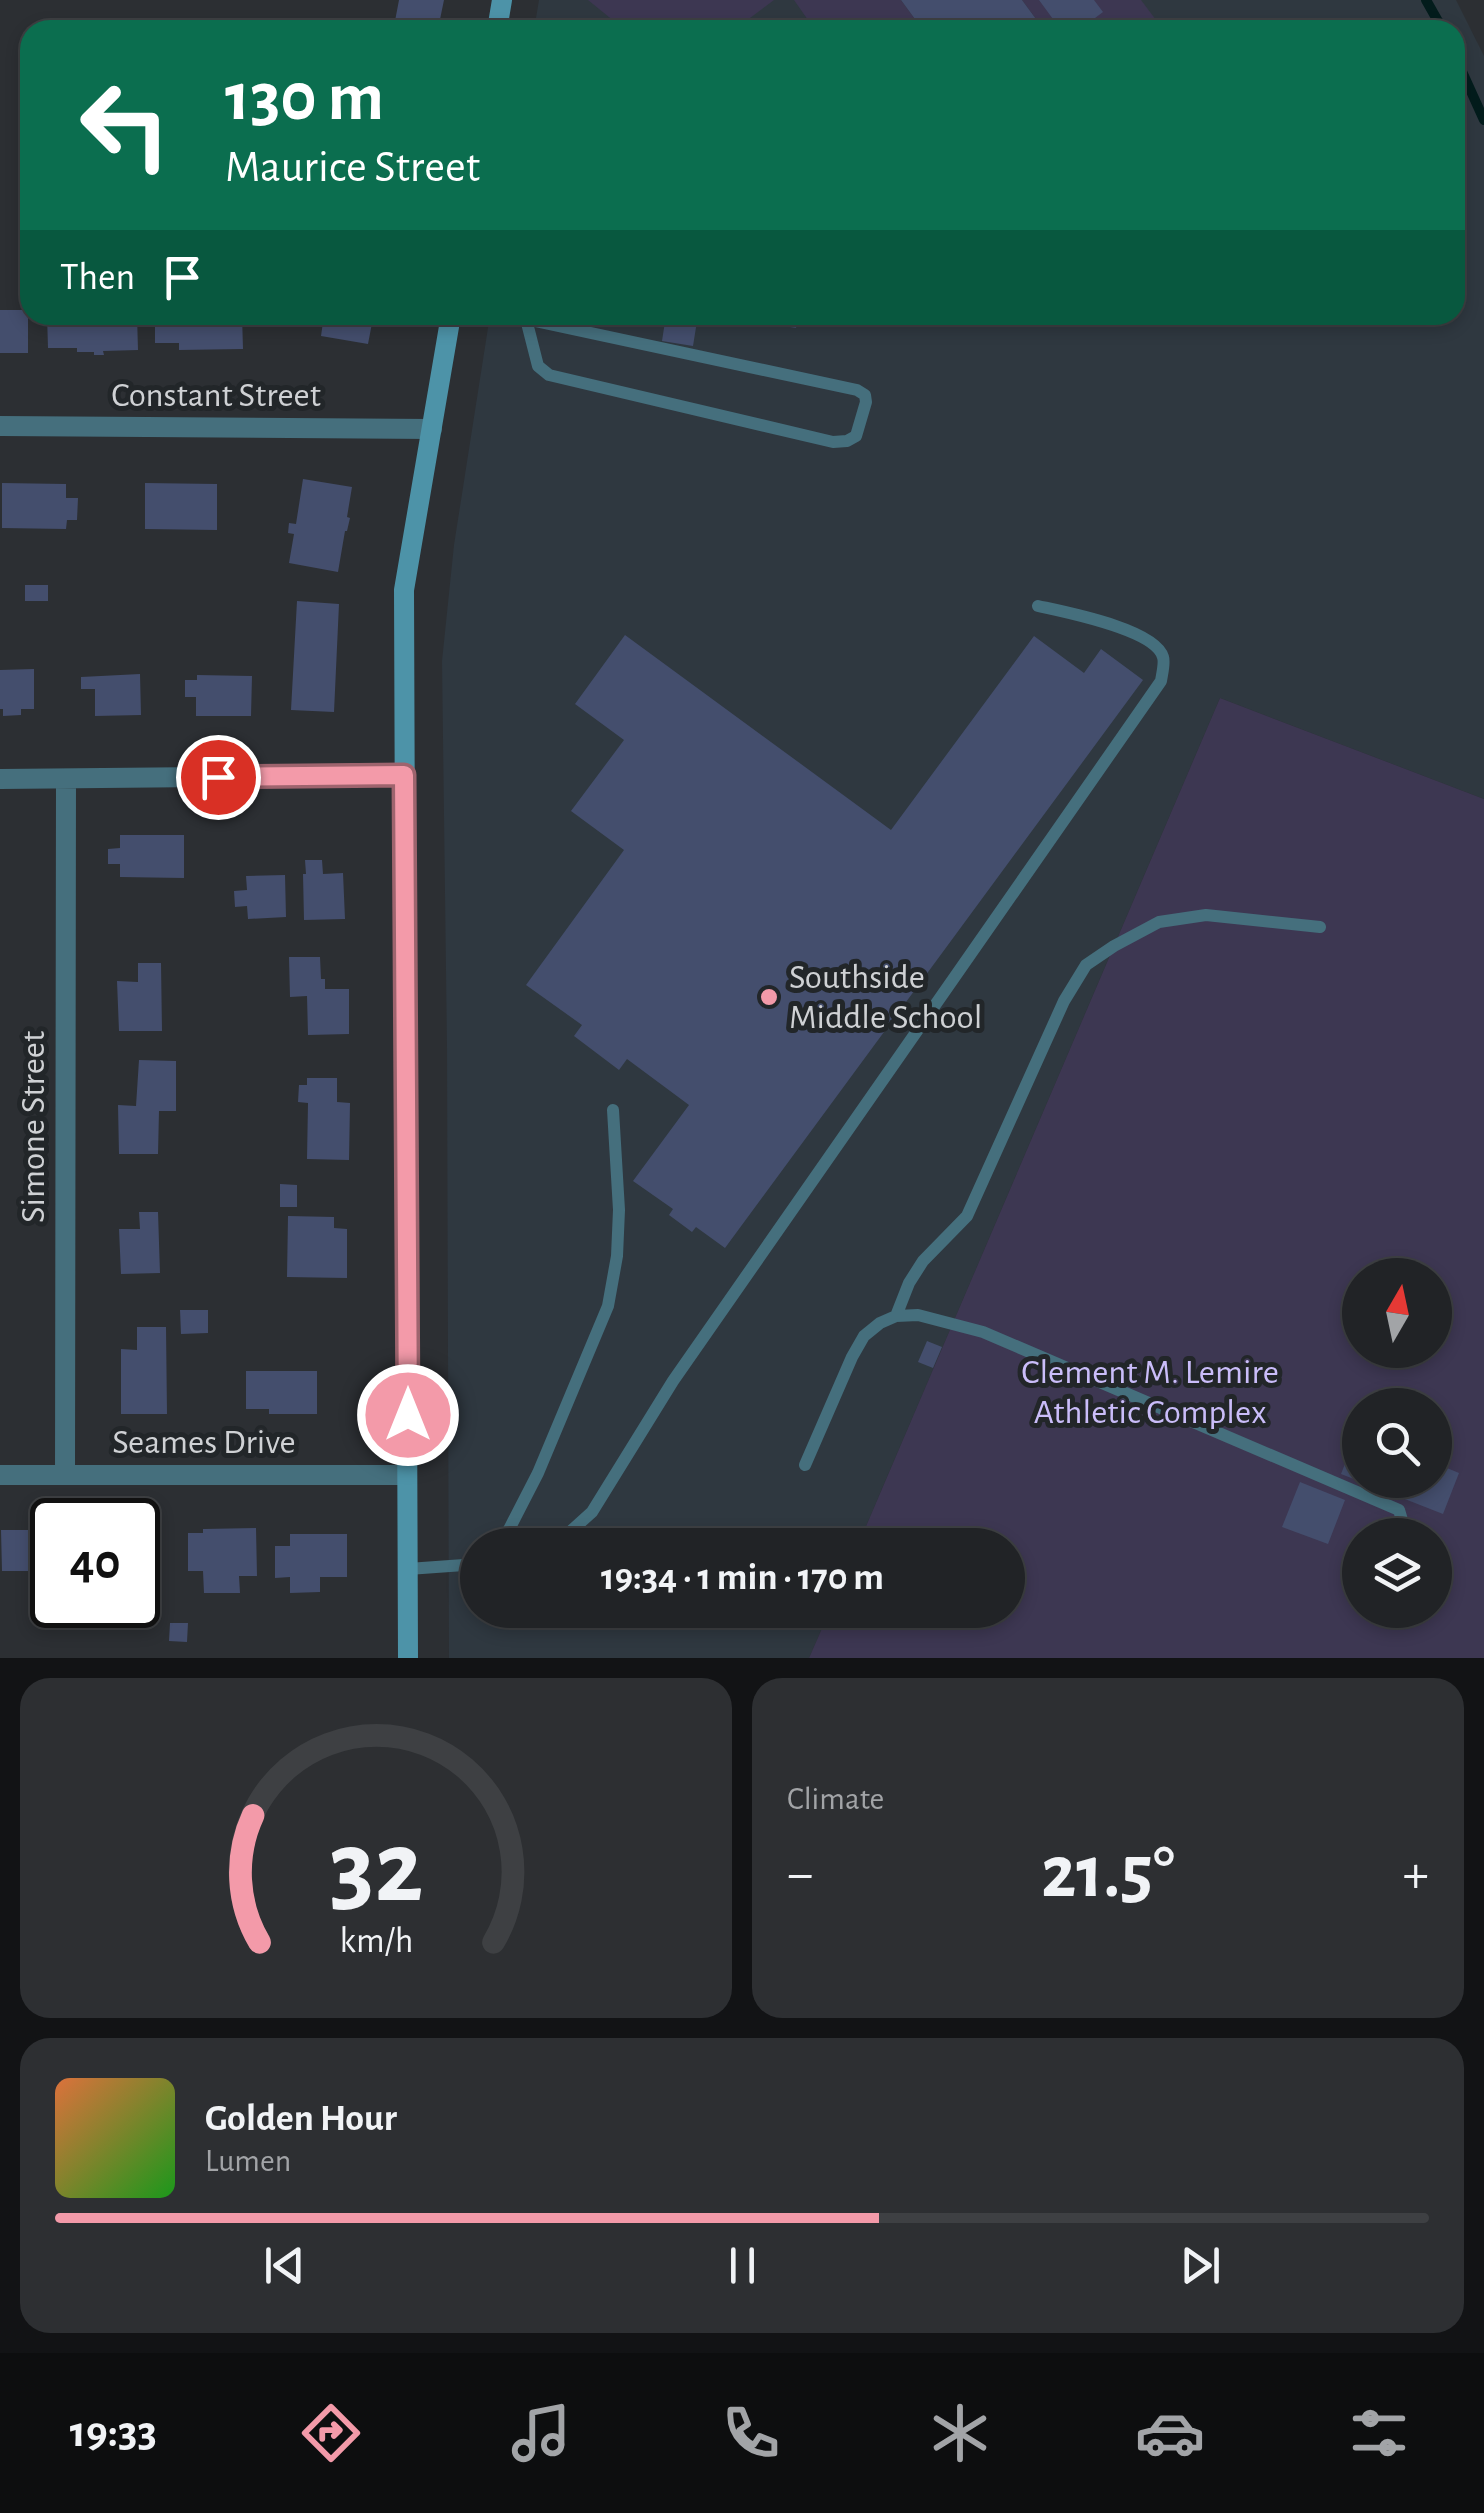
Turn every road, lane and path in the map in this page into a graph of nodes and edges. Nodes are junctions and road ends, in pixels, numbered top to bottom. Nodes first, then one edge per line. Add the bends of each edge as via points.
1 (449, 325) edge
2 (527, 325) edge
3 (550, 325) edge
4 (0, 426) edge
5 (432, 428) junction
6 (1038, 606) dead end
7 (404, 775) junction
8 (66, 778) junction
9 (0, 779) edge
10 (1320, 927) dead end
11 (613, 1110) dead end
12 (896, 1316) junction
13 (805, 1466) dead end
14 (407, 1474) junction
15 (0, 1475) edge
16 (66, 1475) junction
17 (1401, 1518) edge
18 (510, 1528) edge
19 (574, 1528) edge
20 (460, 1566) edge
21 (408, 1570) junction
22 (408, 1658) edge

1 - 5 street
2 - 3 lane via 538,366 548,375 833,442 856,436 866,402 857,390
4 - 5 street, Constant Street
5 - 7 street via 404,590
6 - 19 lane via 1153,640 1164,658 1161,681 683,1367 592,1512
7 - 8 street
7 - 14 street
8 - 9 street
8 - 16 street, Simone Street
10 - 12 lane via 1206,914 1159,922 1086,965 966,1216 923,1261
11 - 18 lane via 619,1210 608,1306
12 - 13 lane via 864,1336
12 - 17 lane via 983,1332 1399,1510
14 - 16 street, Seames Drive
14 - 21 street
15 - 16 street, Seames Drive
20 - 21 lane
21 - 22 street

